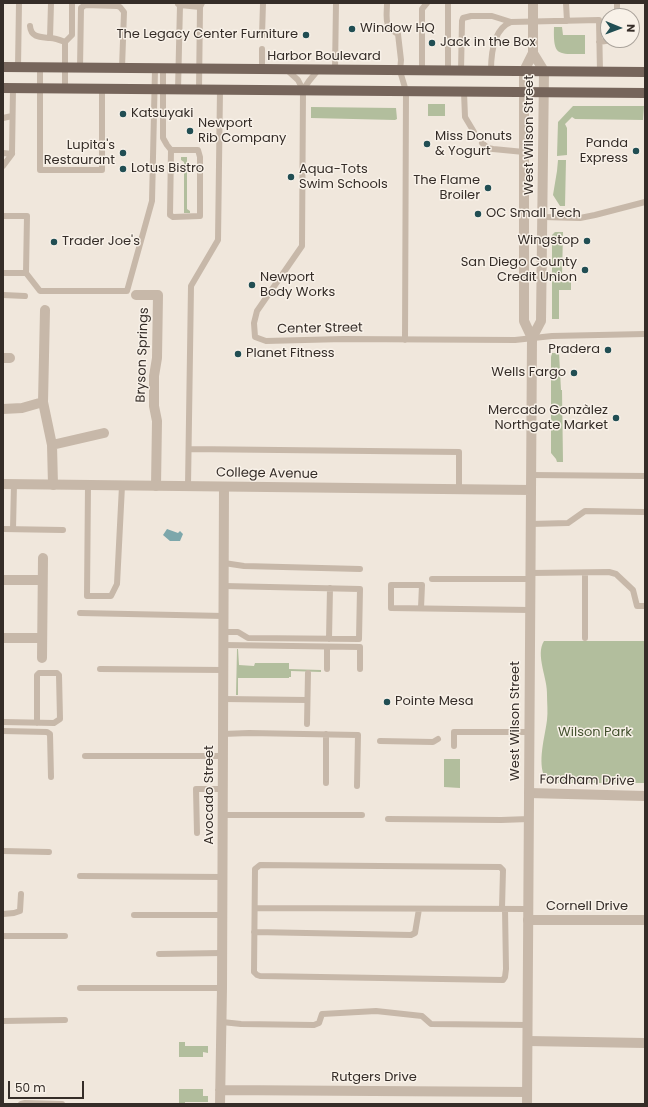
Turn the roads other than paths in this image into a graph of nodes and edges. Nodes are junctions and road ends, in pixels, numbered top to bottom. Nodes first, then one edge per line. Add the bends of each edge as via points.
1 (19, 3) edge
2 (51, 3) edge
3 (72, 3) edge
4 (262, 3) edge
5 (336, 3) edge
6 (387, 3) edge
7 (427, 3) edge
8 (442, 3) edge
9 (533, 3) edge
10 (566, 3) edge
11 (178, 4) edge
12 (201, 5) edge
13 (448, 5) edge
14 (567, 20) junction
15 (511, 22) junction
16 (533, 22) junction
17 (30, 26) dead end
18 (262, 36) dead end
19 (50, 38) junction
20 (65, 42) junction
21 (599, 42) joint
22 (262, 49) dead end
23 (533, 53) junction
24 (3, 67) edge
25 (18, 68) junction
26 (40, 68) junction
27 (65, 68) junction
28 (80, 68) junction
29 (122, 68) junction
30 (159, 69) junction
31 (179, 69) junction
32 (199, 69) junction
33 (262, 70) junction
34 (287, 70) junction
35 (318, 70) junction
36 (335, 70) junction
37 (400, 71) junction
38 (422, 71) junction
39 (448, 71) junction
40 (461, 71) junction
41 (491, 71) junction
42 (524, 71) junction
43 (544, 71) junction
44 (600, 72) junction
45 (645, 72) edge
46 (8, 88) edge
47 (40, 88) junction
48 (65, 89) junction
49 (102, 89) junction
50 (159, 89) junction
51 (178, 90) junction
52 (198, 90) junction
53 (220, 90) junction
54 (303, 90) junction
55 (406, 91) junction
56 (464, 92) junction
57 (524, 92) junction
58 (544, 92) junction
59 (645, 93) edge
60 (12, 116) junction
61 (3, 118) edge
62 (474, 132) dead end
63 (482, 142) dead end
64 (170, 150) junction
65 (524, 152) junction
66 (3, 153) edge
67 (12, 154) junction
68 (3, 166) edge
69 (645, 202) edge
70 (3, 216) edge
71 (542, 217) junction
72 (3, 273) edge
73 (26, 273) junction
74 (3, 295) edge
75 (136, 295) dead end
76 (25, 296) dead end
77 (45, 310) dead end
78 (645, 334) edge
79 (532, 338) junction
80 (405, 340) junction
81 (43, 402) junction
82 (3, 409) edge
83 (104, 433) dead end
84 (52, 445) junction
85 (189, 449) junction
86 (531, 475) junction
87 (645, 476) edge
88 (3, 484) edge
89 (14, 484) junction
90 (53, 485) junction
91 (88, 486) junction
92 (122, 486) junction
93 (156, 486) junction
94 (188, 486) junction
95 (224, 487) junction
96 (458, 490) junction
97 (531, 490) junction
98 (645, 512) edge
99 (531, 524) junction
100 (3, 529) edge
101 (13, 530) junction
102 (63, 530) dead end
103 (43, 558) dead end
104 (224, 563) junction
105 (360, 568) dead end
106 (585, 573) junction
107 (531, 576) junction
108 (432, 579) dead end
109 (3, 580) edge
110 (42, 580) junction
111 (224, 586) junction
112 (330, 588) junction
113 (645, 606) edge
114 (421, 608) junction
115 (530, 610) junction
116 (80, 613) dead end
117 (224, 616) junction
118 (224, 632) junction
119 (3, 638) edge
120 (42, 638) junction
121 (585, 638) dead end
122 (329, 639) junction
123 (224, 645) junction
124 (327, 647) junction
125 (42, 658) dead end
126 (100, 669) dead end
127 (360, 669) dead end
128 (224, 670) junction
129 (327, 670) dead end
130 (308, 673) dead end
131 (224, 699) junction
132 (307, 700) junction
133 (3, 722) edge
134 (37, 723) junction
135 (307, 724) dead end
136 (3, 731) edge
137 (530, 732) junction
138 (223, 734) junction
139 (326, 734) junction
140 (438, 739) dead end
141 (380, 741) dead end
142 (454, 746) dead end
143 (85, 756) dead end
144 (223, 756) junction
145 (51, 777) dead end
146 (326, 783) dead end
147 (358, 786) dead end
148 (223, 789) junction
149 (529, 793) junction
150 (645, 796) edge
151 (223, 814) junction
152 (362, 815) dead end
153 (388, 819) dead end
154 (529, 819) junction
155 (197, 833) dead end
156 (3, 851) edge
157 (49, 852) dead end
158 (80, 876) dead end
159 (223, 877) junction
160 (21, 894) dead end
161 (254, 908) junction
162 (528, 908) junction
163 (419, 909) junction
164 (503, 909) junction
165 (3, 914) edge
166 (134, 915) dead end
167 (222, 915) junction
168 (528, 920) junction
169 (645, 920) edge
170 (254, 932) junction
171 (3, 936) edge
172 (65, 936) dead end
173 (222, 953) junction
174 (159, 954) dead end
175 (80, 988) dead end
176 (222, 988) junction
177 (65, 1020) dead end
178 (3, 1021) edge
179 (222, 1022) junction
180 (528, 1025) junction
181 (528, 1042) junction
182 (645, 1043) edge
183 (220, 1090) junction
184 (527, 1092) junction
185 (21, 1104) edge
186 (62, 1104) edge
187 (220, 1104) edge
188 (527, 1104) edge

1 - 25 lane
2 - 19 lane
3 - 20 lane via 72,35
4 - 18 lane
5 - 36 lane
6 - 37 lane via 387,25 398,34
7 - 38 lane via 422,9
8 - 13 lane
9 - 16 street, West Wilson Street
10 - 14 lane
11 - 12 lane
11 - 31 lane
12 - 32 lane
13 - 39 lane
14 - 16 lane
14 - 21 lane via 599,20
15 - 16 lane
15 - 40 lane via 492,16 463,18
15 - 41 lane via 501,27 492,48
16 - 23 street, West Wilson Street
17 - 19 lane via 34,34 41,38
19 - 20 lane
20 - 27 lane
21 - 44 lane
22 - 33 lane
23 - 42 street, West Wilson Street
23 - 43 street, West Wilson Street
24 - 25 main road, Harbor Boulevard
25 - 26 main road, Harbor Boulevard
26 - 27 main road, Harbor Boulevard
26 - 47 lane
27 - 28 main road, Harbor Boulevard
27 - 48 lane
28 - 29 main road, Harbor Boulevard
28 - 29 lane via 81,8 85,4 117,6 124,12
29 - 30 main road, Harbor Boulevard
30 - 31 main road, Harbor Boulevard
30 - 50 lane
30 - 50 lane
31 - 32 main road, Harbor Boulevard
31 - 51 lane
32 - 33 main road, Harbor Boulevard
32 - 52 lane
33 - 34 main road, Harbor Boulevard
34 - 35 main road, Harbor Boulevard
34 - 54 lane via 298,80
35 - 36 main road, Harbor Boulevard
35 - 54 lane
36 - 37 main road, Harbor Boulevard
37 - 38 main road, Harbor Boulevard
37 - 55 lane
38 - 39 main road, Harbor Boulevard
39 - 40 main road, Harbor Boulevard
40 - 41 main road, Harbor Boulevard
41 - 42 main road, Harbor Boulevard
42 - 43 main road, Harbor Boulevard
42 - 57 street, West Wilson Street
43 - 44 main road, Harbor Boulevard
43 - 58 street, West Wilson Street
44 - 45 main road, Harbor Boulevard
46 - 47 main road
46 - 60 lane
47 - 48 main road
47 - 49 lane via 40,170 102,170
48 - 49 main road
49 - 50 main road
50 - 51 main road
50 - 64 lane via 163,138
50 - 73 lane via 152,201 127,291 40,291
51 - 52 main road
52 - 53 main road
53 - 54 main road
53 - 85 lane via 218,240 191,286
54 - 55 main road
54 - 80 lane, Center Street via 302,246 257,311 254,323 255,337 266,341
55 - 56 main road
55 - 80 lane
56 - 57 main road
56 - 62 lane via 465,117
57 - 58 main road
57 - 65 street, West Wilson Street
58 - 59 main road
58 - 71 street, West Wilson Street
60 - 61 lane
60 - 67 lane
63 - 65 lane via 493,150
64 - 64 lane via 198,150 200,216 170,215
65 - 79 street, West Wilson Street via 524,321
66 - 67 lane
67 - 68 lane
69 - 71 lane via 580,218
70 - 73 lane via 27,216
71 - 79 street, West Wilson Street via 541,321
72 - 73 lane
74 - 76 lane
75 - 93 street, Bryson Springs via 158,295 157,358 154,376 157,421
77 - 81 street
78 - 79 lane, Center Street
79 - 80 lane, Center Street
79 - 86 street, West Wilson Street
81 - 82 street via 22,408
81 - 84 street
83 - 84 street
84 - 90 street
85 - 94 lane
85 - 96 lane via 459,452
86 - 87 lane
86 - 97 street, West Wilson Street
88 - 89 street, College Avenue
89 - 90 street, College Avenue
89 - 101 lane
90 - 91 street, College Avenue
91 - 92 street, College Avenue
91 - 92 lane via 87,596 111,596 117,584
92 - 93 street, College Avenue
93 - 94 street, College Avenue
94 - 95 street, College Avenue
95 - 96 street, College Avenue
95 - 104 street, Avocado Street
96 - 97 street, College Avenue
97 - 99 street, West Wilson Street
98 - 99 lane via 585,511 568,523
99 - 107 street, West Wilson Street
100 - 101 lane
101 - 102 lane
103 - 110 street
104 - 105 lane via 244,566
104 - 111 street, Avocado Street
106 - 107 lane
106 - 113 lane via 616,574 634,590 637,606
106 - 121 lane
107 - 108 lane
107 - 115 street, West Wilson Street
109 - 110 street
110 - 120 street
111 - 112 lane
111 - 117 street, Avocado Street
112 - 122 lane
112 - 122 lane via 360,589 359,639
114 - 114 lane via 391,608 392,585 422,585
114 - 115 lane
115 - 137 street, West Wilson Street
116 - 117 lane
117 - 118 street, Avocado Street
118 - 122 lane via 238,632 248,638
118 - 123 street, Avocado Street
119 - 120 street
120 - 125 street
123 - 124 lane
123 - 128 street, Avocado Street
124 - 127 lane via 360,647
124 - 129 lane
126 - 128 lane
128 - 131 street, Avocado Street
130 - 132 lane
131 - 132 lane
131 - 138 street, Avocado Street
132 - 135 lane
133 - 134 lane
134 - 134 lane via 37,675 57,673 60,719 54,723
136 - 145 lane via 50,734
137 - 142 lane via 454,732
137 - 149 street, West Wilson Street
138 - 139 lane
138 - 144 street, Avocado Street
139 - 146 lane
139 - 147 lane via 358,735
140 - 141 lane via 433,742
143 - 144 lane
144 - 148 street, Avocado Street
148 - 151 street, Avocado Street
148 - 155 lane via 196,789
149 - 150 street, Fordham Drive
149 - 154 street, West Wilson Street
151 - 152 lane
151 - 159 street, Avocado Street
153 - 154 lane
154 - 162 street, West Wilson Street
156 - 157 lane
158 - 159 lane
159 - 167 street, Avocado Street
160 - 165 lane via 20,911
161 - 163 lane
161 - 164 lane via 254,868 260,865 500,867 503,870
161 - 170 lane
162 - 164 lane
162 - 168 street, West Wilson Street
163 - 164 lane
163 - 170 lane via 415,933 411,935
164 - 170 lane via 506,969 503,980 260,976 254,972
166 - 167 lane
167 - 173 street, Avocado Street
168 - 169 street, Cornell Drive
168 - 180 street, West Wilson Street
171 - 172 lane
173 - 174 lane
173 - 176 street, Avocado Street
175 - 176 lane
176 - 179 street, Avocado Street
177 - 178 lane
179 - 180 lane via 314,1025 319,1023 322,1014 376,1012 422,1016 431,1024
179 - 183 street, Avocado Street
180 - 181 street, West Wilson Street
181 - 182 street
181 - 184 street, West Wilson Street
183 - 184 street, Rutgers Drive
183 - 187 street, Avocado Street
184 - 188 street, West Wilson Street
185 - 186 lane

